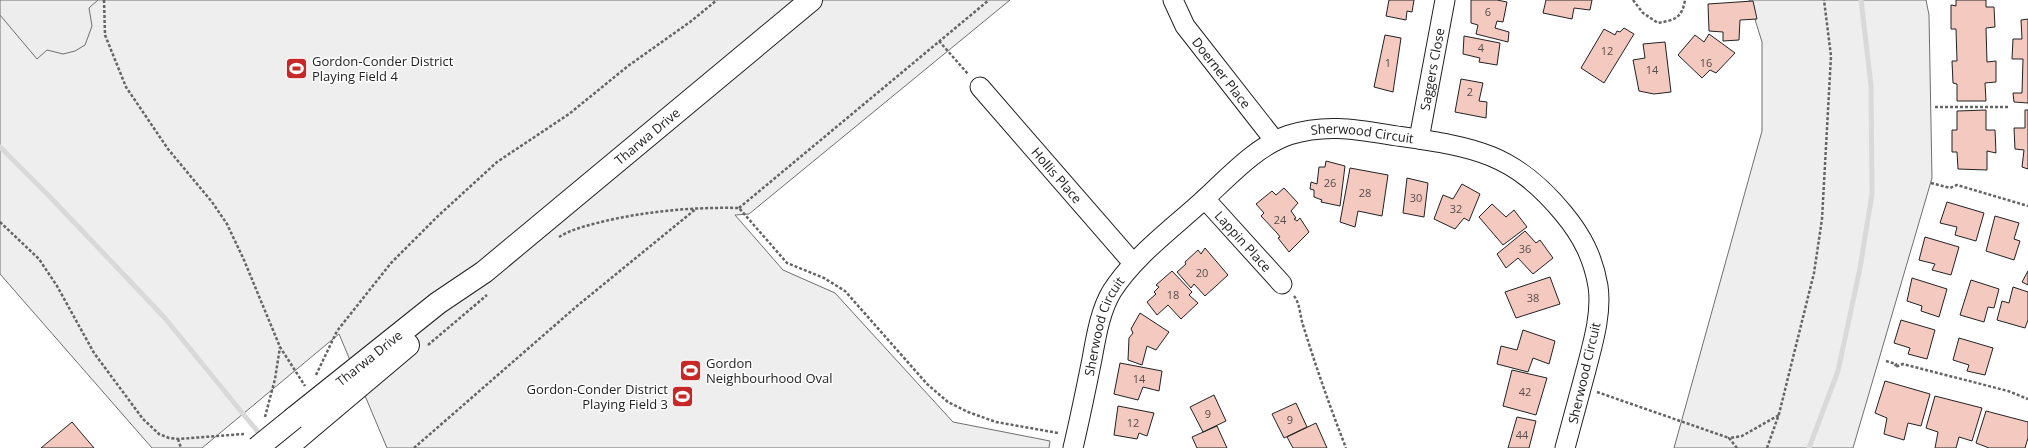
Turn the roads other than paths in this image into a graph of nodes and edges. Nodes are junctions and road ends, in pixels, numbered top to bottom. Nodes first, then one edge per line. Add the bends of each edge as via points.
1 (811, 0) edge
2 (1173, 0) edge
3 (1445, 0) edge
4 (980, 87) road end
5 (1419, 139) junction
6 (1275, 141) junction
7 (1205, 198) junction
8 (1133, 263) junction
9 (1282, 284) road end
10 (300, 425) junction
11 (1069, 441) edge
12 (253, 442) edge
13 (286, 448) edge
14 (1565, 448) edge

1 - 10 main road, Tharwa Drive via 484,272 438,303
2 - 6 street, Doerner Place via 1185,26
3 - 5 street, Saggers Close
4 - 8 street, Hollis Place
5 - 6 street, Sherwood Circuit via 1341,127 1314,129
5 - 14 street, Sherwood Circuit via 1453,144 1487,154 1518,169 1544,190 1579,232 1592,258 1599,303 1595,334
6 - 7 street, Sherwood Circuit via 1253,156
7 - 8 street, Sherwood Circuit
7 - 9 street, Lappin Place
8 - 11 street, Sherwood Circuit via 1111,293 1098,327
10 - 12 main road, Tharwa Drive, bridge
10 - 13 main road, Tharwa Drive

